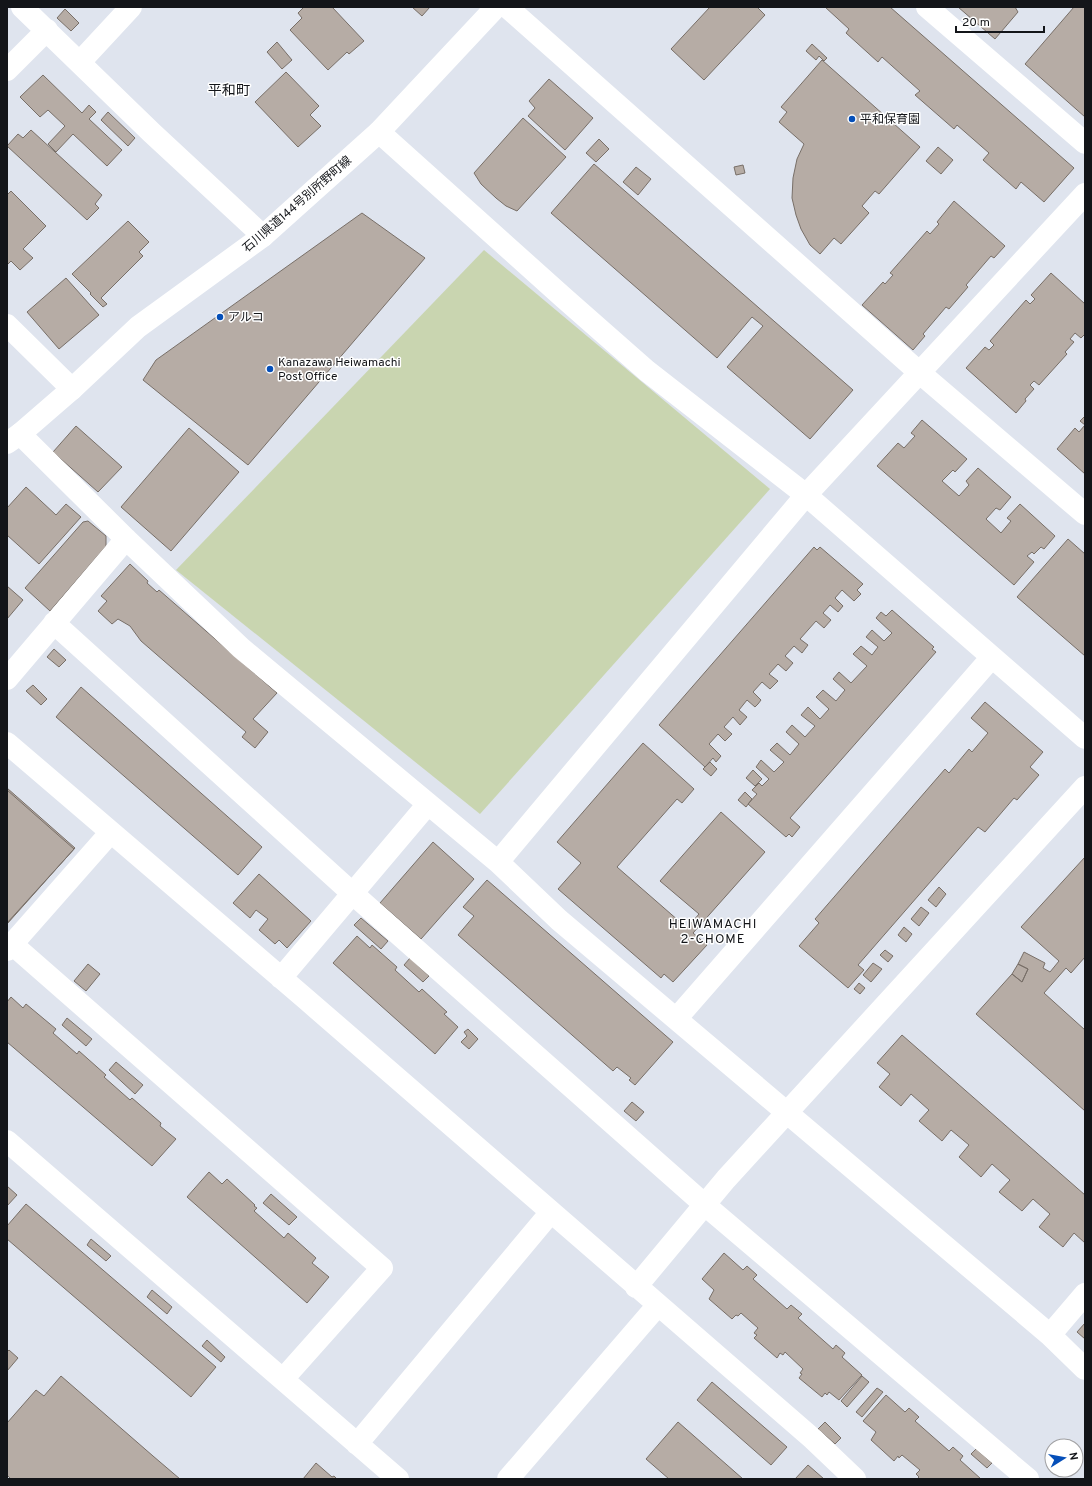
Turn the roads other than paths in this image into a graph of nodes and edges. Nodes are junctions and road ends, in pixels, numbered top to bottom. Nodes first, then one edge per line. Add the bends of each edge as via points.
1 (22, 7) edge
2 (131, 7) edge
3 (496, 7) edge
4 (507, 7) edge
5 (927, 7) edge
6 (47, 30) junction
7 (80, 62) junction
8 (7, 70) edge
9 (379, 132) junction
10 (1085, 143) edge
11 (1085, 194) edge
12 (264, 236) junction
13 (7, 325) edge
14 (920, 373) junction
15 (72, 389) junction
16 (13, 439) edge
17 (806, 495) junction
18 (1085, 514) edge
19 (126, 539) junction
20 (54, 623) junction
21 (992, 657) junction
22 (7, 679) edge
23 (1085, 738) edge
24 (7, 743) edge
25 (1085, 787) edge
26 (428, 804) junction
27 (111, 832) junction
28 (498, 862) junction
29 (352, 894) junction
30 (9, 947) edge
31 (281, 978) junction
32 (676, 1019) junction
33 (786, 1113) junction
34 (7, 1141) edge
35 (705, 1205) junction
36 (551, 1212) junction
37 (636, 1287) junction
38 (1085, 1294) edge
39 (658, 1305) junction
40 (1050, 1335) junction
41 (1085, 1369) edge
42 (283, 1379) junction
43 (357, 1444) junction
44 (398, 1479) edge
45 (508, 1479) edge
46 (855, 1479) edge
47 (1028, 1479) edge

1 - 6 street
2 - 7 street
3 - 9 street, 石川県道144号別所野町線
4 - 14 street
5 - 10 street
6 - 7 street
6 - 8 street
7 - 12 street
9 - 12 street, 石川県道144号別所野町線
9 - 17 street via 647,371
11 - 14 street
12 - 15 street, 石川県道144号別所野町線 via 138,327
13 - 15 street
14 - 17 street
14 - 18 street
15 - 16 street, 石川県道144号別所野町線
16 - 19 street
17 - 21 street
17 - 28 street
19 - 20 street
19 - 26 street via 241,648
20 - 22 street
20 - 29 street
21 - 23 street
21 - 32 street
24 - 27 street
25 - 33 street
26 - 28 street
26 - 29 street
27 - 30 street
27 - 31 street
28 - 32 street via 559,920
29 - 31 street
29 - 35 street
30 - 42 street via 382,1268
31 - 36 street
32 - 33 street
33 - 35 street
33 - 40 street
34 - 42 street
35 - 37 street
35 - 47 street
36 - 37 street
36 - 43 street
37 - 39 street
38 - 40 street
39 - 45 street
39 - 46 street via 813,1439
40 - 41 street
42 - 43 street
43 - 44 street

